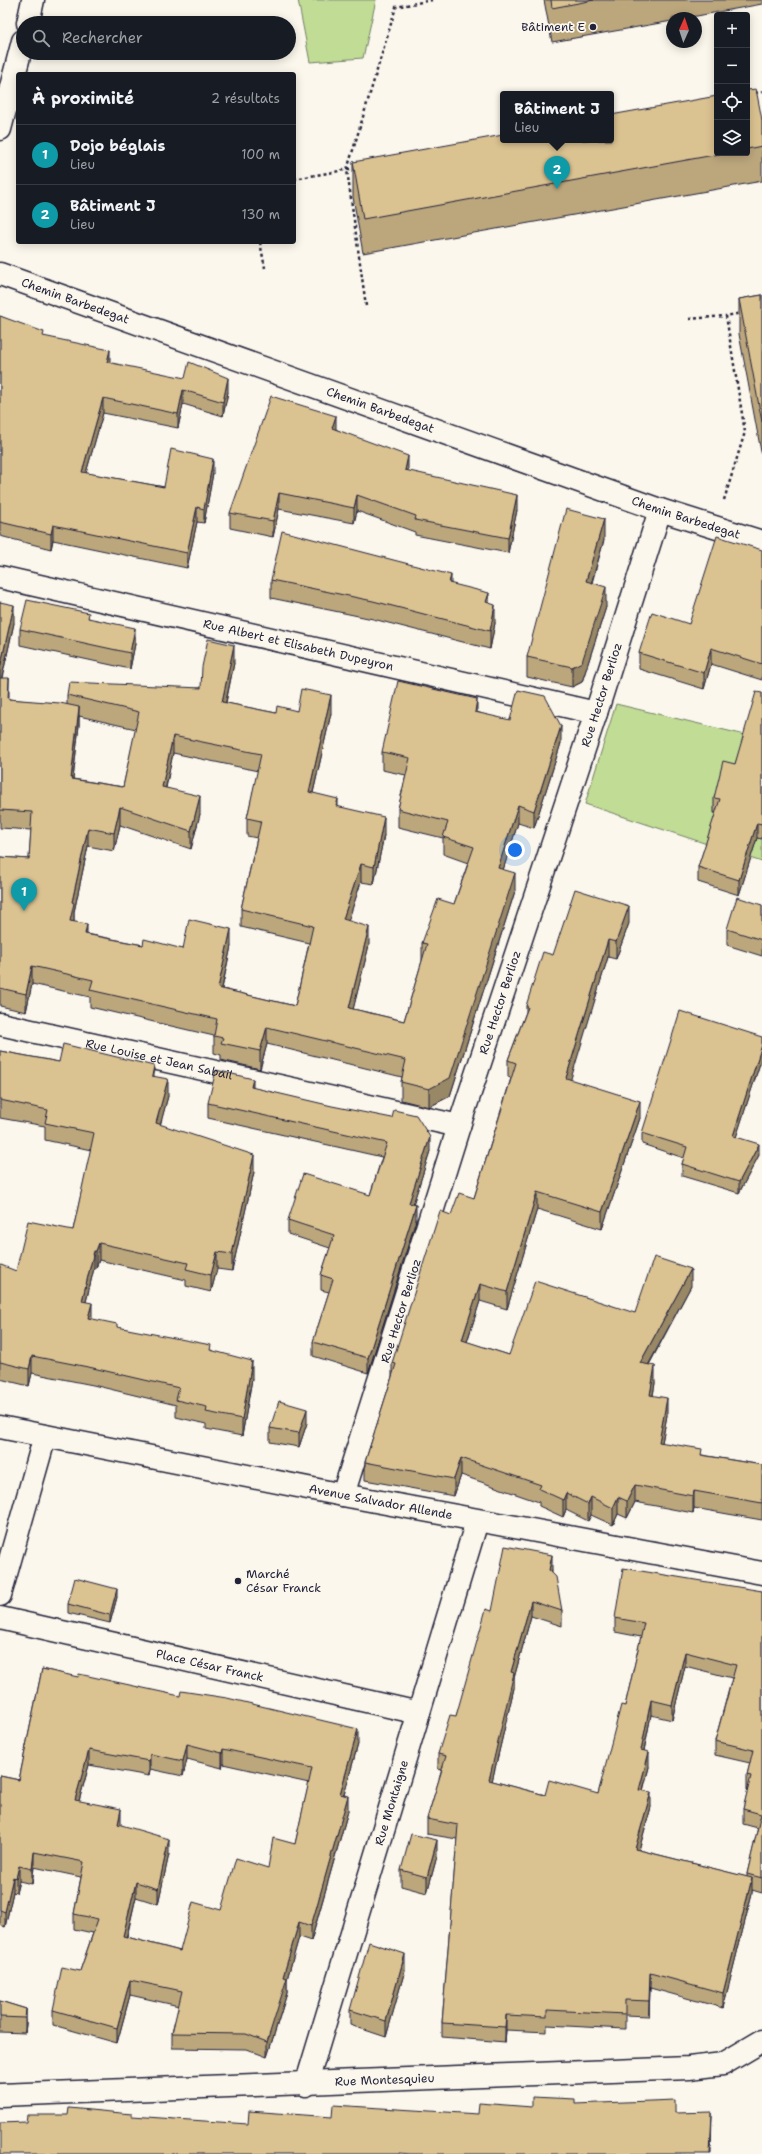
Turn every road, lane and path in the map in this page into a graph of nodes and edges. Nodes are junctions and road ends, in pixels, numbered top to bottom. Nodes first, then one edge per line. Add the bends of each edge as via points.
1 (33, 0) edge
2 (432, 0) edge
3 (30, 16) edge
4 (18, 60) edge
5 (762, 92) edge
6 (750, 94) edge
7 (0, 129) edge
8 (362, 167) edge
9 (347, 170) junction
10 (296, 179) edge
11 (260, 244) edge
12 (264, 268) dead end
13 (0, 274) edge
14 (366, 306) dead end
15 (747, 312) edge
16 (726, 316) junction
17 (689, 319) dead end
18 (660, 510) junction
19 (715, 527) junction
20 (762, 542) edge
21 (0, 577) edge
22 (596, 713) junction
23 (0, 1024) edge
24 (459, 1126) junction
25 (0, 1427) edge
26 (45, 1436) junction
27 (343, 1496) junction
28 (477, 1521) junction
29 (762, 1573) edge
30 (0, 1595) edge
31 (0, 1618) edge
32 (419, 1713) junction
33 (762, 2041) edge
34 (306, 2085) junction
35 (0, 2096) edge

1 - 3 street
2 - 9 path via 396,8
4 - 7 street
5 - 6 path
8 - 9 path
9 - 10 path
9 - 14 path
11 - 12 path
13 - 18 street, Chemin Barbedegat
15 - 16 path
16 - 17 path
16 - 19 path via 745,432
18 - 19 street, Chemin Barbedegat
18 - 22 street, Rue Hector Berlioz
19 - 20 street, Chemin Barbedegat
21 - 22 street, Rue Albert et Elisabeth Dupeyron
22 - 24 street, Rue Hector Berlioz
23 - 24 street, Rue Louise et Jean Sabail
24 - 27 street, Rue Hector Berlioz
25 - 26 street, Avenue Salvador Allende
26 - 27 street, Avenue Salvador Allende
26 - 30 street
27 - 28 street, Avenue Salvador Allende
28 - 29 street, Avenue Salvador Allende
28 - 32 street, Rue Montaigne
31 - 32 street, Place César Franck
32 - 34 street, Rue Montaigne
33 - 34 street, Rue Montesquieu via 723,2064 689,2068
34 - 35 street, Rue Montesquieu

